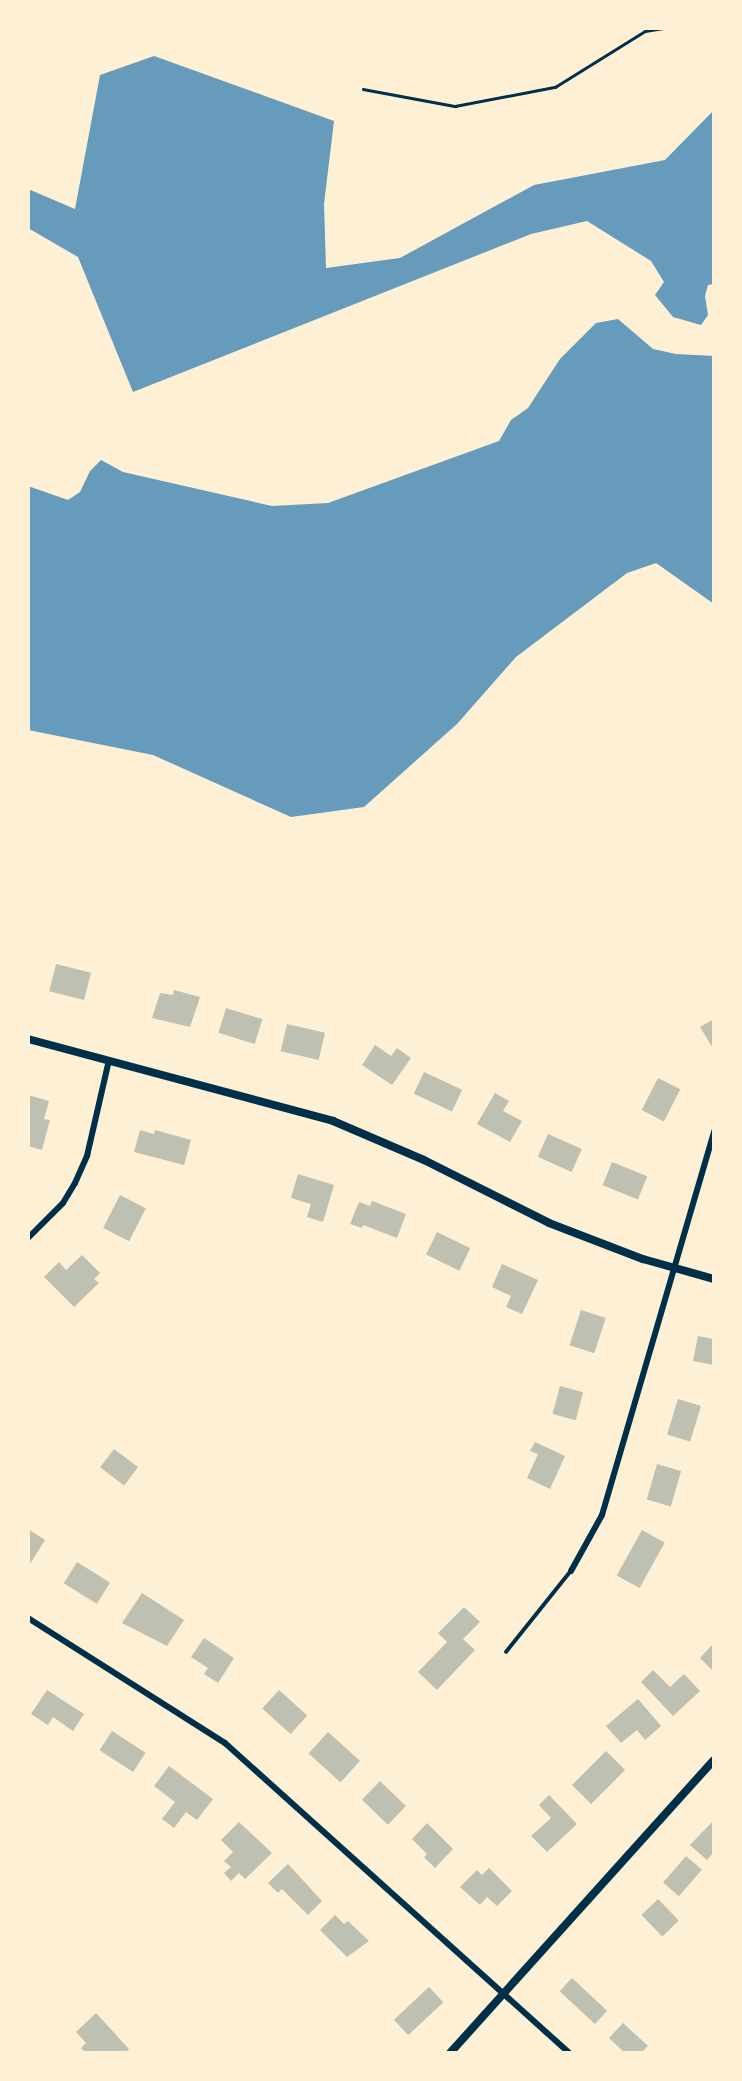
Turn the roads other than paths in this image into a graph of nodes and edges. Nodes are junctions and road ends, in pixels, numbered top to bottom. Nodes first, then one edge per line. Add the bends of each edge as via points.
1 (28, 1039) edge
2 (109, 1060) junction
3 (714, 1131) edge
4 (28, 1238) edge
5 (673, 1269) junction
6 (714, 1279) edge
7 (570, 1572) joint
8 (28, 1618) edge
9 (506, 1652) dead end
10 (714, 1760) edge
11 (504, 1994) junction
12 (450, 2053) edge
13 (569, 2053) edge

1 - 2 street
2 - 4 street via 87,1156 75,1183 56,1212
2 - 5 street via 333,1121 424,1160 549,1223
3 - 5 street
5 - 6 street
5 - 7 street via 602,1515
7 - 9 lane
8 - 11 street via 225,1742
10 - 11 street
11 - 12 street
11 - 13 street

